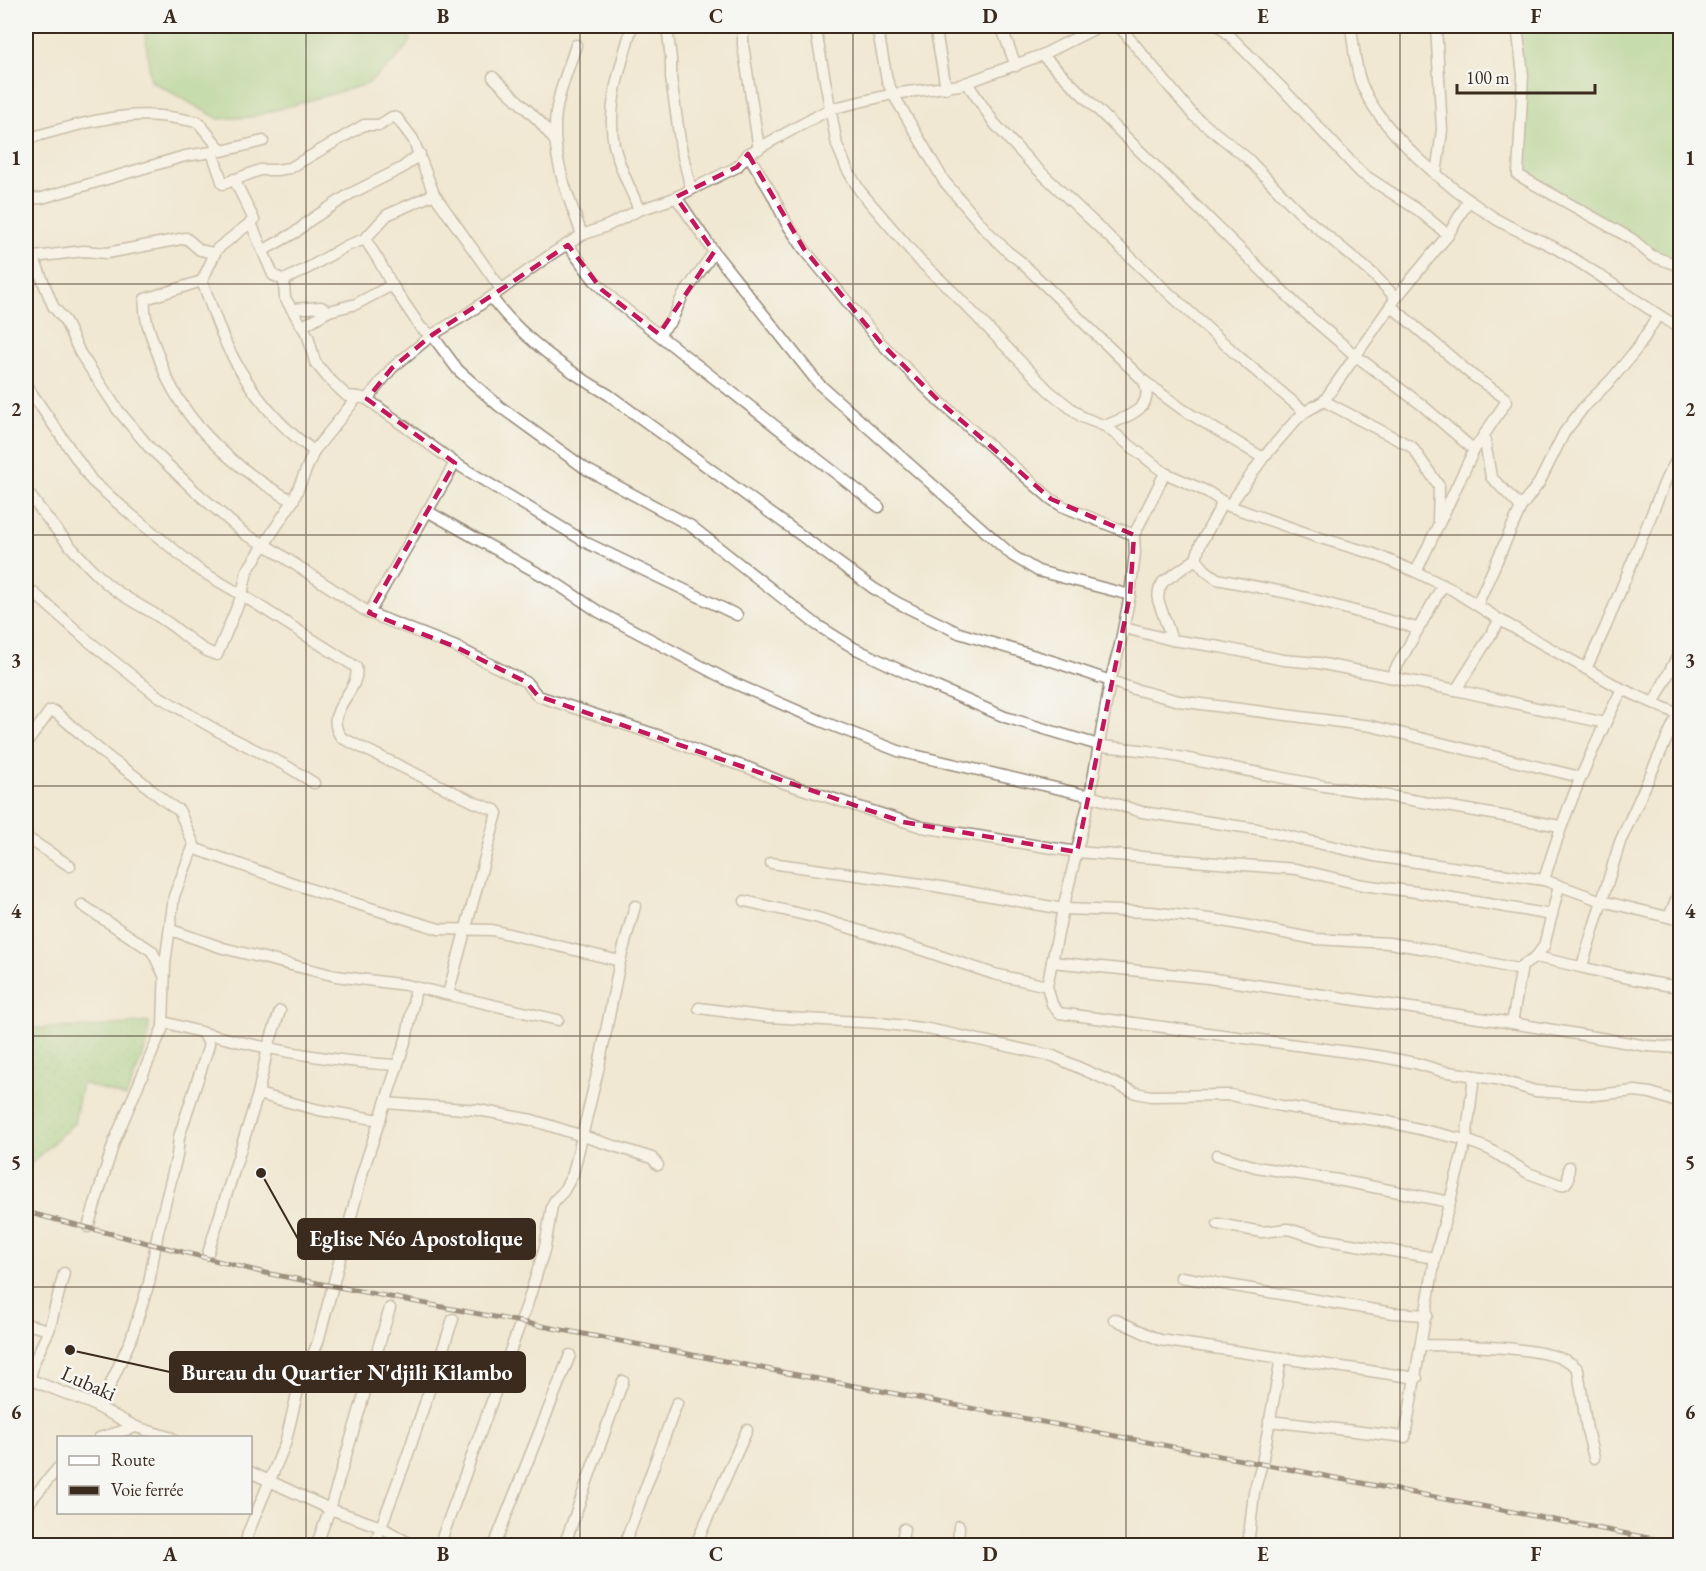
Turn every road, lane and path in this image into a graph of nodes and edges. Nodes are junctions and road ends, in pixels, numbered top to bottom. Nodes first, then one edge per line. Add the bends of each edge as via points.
1 (632, 26) edge
2 (667, 26) edge
3 (743, 26) edge
4 (815, 26) edge
5 (877, 26) edge
6 (935, 26) edge
7 (1002, 26) edge
8 (1100, 26) edge
9 (1119, 26) edge
10 (1220, 26) edge
11 (1351, 26) edge
12 (1436, 26) edge
13 (1517, 26) edge
14 (576, 45) dead end
15 (1042, 55) junction
16 (1016, 66) junction
17 (493, 76) dead end
18 (967, 83) junction
19 (946, 88) junction
20 (894, 94) junction
21 (830, 109) junction
22 (26, 139) edge
23 (263, 141) dead end
24 (759, 148) junction
25 (217, 151) junction
26 (420, 154) junction
27 (558, 154) junction
28 (748, 154) junction
29 (1436, 175) junction
30 (234, 179) junction
31 (692, 189) junction
32 (434, 194) junction
33 (676, 197) junction
34 (26, 199) edge
35 (1469, 200) junction
36 (639, 210) junction
37 (251, 223) junction
38 (1448, 235) junction
39 (582, 236) junction
40 (365, 239) junction
41 (26, 241) edge
42 (568, 245) junction
43 (264, 250) junction
44 (714, 252) junction
45 (213, 253) junction
46 (28, 257) edge
47 (1680, 266) edge
48 (284, 280) junction
49 (202, 281) junction
50 (392, 285) junction
51 (501, 289) junction
52 (491, 297) junction
53 (1394, 302) junction
54 (292, 309) junction
55 (329, 311) junction
56 (1658, 315) junction
57 (303, 326) junction
58 (1680, 328) edge
59 (658, 334) junction
60 (432, 335) junction
61 (1356, 356) junction
62 (1144, 381) junction
63 (26, 385) edge
64 (362, 398) junction
65 (1324, 401) junction
66 (1305, 412) junction
67 (1105, 426) junction
68 (1484, 436) junction
69 (1474, 450) junction
70 (314, 451) junction
71 (1680, 454) edge
72 (1263, 458) junction
73 (455, 463) junction
74 (1165, 473) junction
75 (26, 490) edge
76 (293, 501) junction
77 (1226, 504) junction
78 (879, 507) dead end
79 (1521, 507) junction
80 (427, 512) junction
81 (1438, 526) junction
82 (1134, 535) junction
83 (264, 544) junction
84 (1196, 559) junction
85 (1416, 572) junction
86 (1443, 585) junction
87 (26, 586) edge
88 (242, 595) junction
89 (1130, 595) junction
90 (1477, 605) junction
91 (369, 614) junction
92 (737, 615) dead end
93 (1500, 620) junction
94 (1124, 628) junction
95 (1418, 628) junction
96 (1172, 640) junction
97 (1680, 651) edge
98 (1586, 669) junction
99 (1391, 677) junction
100 (1110, 682) junction
101 (1456, 690) junction
102 (1622, 690) junction
103 (1654, 702) junction
104 (1679, 714) edge
105 (1605, 723) junction
106 (26, 744) edge
107 (1098, 745) junction
108 (1580, 777) junction
109 (314, 783) dead end
110 (1090, 796) junction
111 (1560, 826) junction
112 (26, 837) edge
113 (193, 848) junction
114 (1077, 852) junction
115 (771, 863) dead end
116 (70, 866) dead end
117 (1544, 880) junction
118 (1559, 886) junction
119 (1680, 890) edge
120 (745, 901) dead end
121 (1602, 901) junction
122 (82, 905) dead end
123 (635, 906) dead end
124 (1063, 909) junction
125 (1552, 915) junction
126 (1675, 918) edge
127 (171, 930) junction
128 (465, 930) junction
129 (1536, 957) junction
130 (620, 961) junction
131 (1052, 962) junction
132 (1582, 966) junction
133 (1521, 970) junction
134 (164, 976) junction
135 (1047, 986) junction
136 (1680, 987) edge
137 (416, 988) junction
138 (448, 994) junction
139 (699, 1008) dead end
140 (280, 1011) dead end
141 (558, 1020) dead end
142 (164, 1022) junction
143 (1512, 1023) junction
144 (204, 1034) junction
145 (268, 1047) junction
146 (1680, 1048) edge
147 (397, 1065) junction
148 (1474, 1076) junction
149 (258, 1094) junction
150 (386, 1103) junction
151 (1680, 1103) edge
152 (380, 1120) junction
153 (581, 1136) junction
154 (1466, 1140) junction
155 (1217, 1155) dead end
156 (658, 1165) dead end
157 (1569, 1167) dead end
158 (1450, 1202) junction
159 (1218, 1224) dead end
160 (88, 1227) dead end
161 (208, 1253) dead end
162 (1435, 1258) junction
163 (64, 1273) dead end
164 (1181, 1277) dead end
165 (390, 1308) dead end
166 (1427, 1315) junction
167 (453, 1319) dead end
168 (1114, 1319) dead end
169 (26, 1324) edge
170 (49, 1330) junction
171 (1422, 1345) junction
172 (570, 1355) dead end
173 (1281, 1359) junction
174 (28, 1378) edge
175 (1417, 1378) junction
176 (623, 1381) dead end
177 (677, 1403) dead end
178 (100, 1407) junction
179 (1269, 1421) junction
180 (136, 1427) junction
181 (747, 1430) dead end
182 (103, 1436) edge
183 (168, 1436) edge
184 (1594, 1458) dead end
185 (57, 1469) edge
186 (252, 1473) edge
187 (271, 1482) junction
188 (26, 1506) edge
189 (330, 1509) junction
190 (958, 1526) dead end
191 (381, 1527) junction
192 (904, 1529) dead end
193 (245, 1545) edge
194 (316, 1545) edge
195 (374, 1545) edge
196 (414, 1545) edge
197 (439, 1545) edge
198 (494, 1545) edge
199 (564, 1545) edge
200 (624, 1545) edge
201 (695, 1545) edge
202 (901, 1545) edge
203 (958, 1545) edge
204 (1248, 1545) edge

1 - 36 street via 616,88 613,126 614,145
2 - 31 street via 681,148
3 - 24 street
4 - 21 street
5 - 20 street via 887,80
6 - 19 street
7 - 16 street
8 - 15 street
9 - 53 street via 1194,116 1247,158 1302,215 1373,274
10 - 38 street via 1361,173
11 - 29 street via 1360,81 1379,114
12 - 29 street via 1442,130
13 - 47 street via 1523,75 1518,174 1632,239 1652,256
14 - 27 street via 558,104
15 - 16 street
15 - 61 street via 1300,308
16 - 18 street
17 - 27 street via 554,138
18 - 19 street
18 - 66 street via 995,124 1030,162 1161,286
19 - 20 street
20 - 21 street
20 - 62 street via 944,181 986,230
21 - 24 street
21 - 67 street via 837,145 847,169 894,232 1048,391 1082,417
22 - 25 street via 84,123 159,116 198,122
23 - 25 street
24 - 28 street
25 - 30 street via 223,184
25 - 34 street via 184,156 42,198
26 - 30 street via 413,139 392,117 380,125 364,125 290,168 261,170
26 - 32 street
26 - 43 street
27 - 39 street via 561,180
28 - 31 street via 737,167
28 - 82 street via 804,249 881,343 939,401 1051,499
29 - 35 street
30 - 37 street via 254,220
31 - 33 street
32 - 40 street via 387,215
32 - 51 street
33 - 36 street
33 - 44 street
35 - 38 street
35 - 56 street via 1609,280
36 - 39 street
37 - 43 street
37 - 45 street
38 - 53 street
39 - 42 street
40 - 48 street
40 - 50 street
41 - 46 street
42 - 51 street
42 - 59 street via 602,290
43 - 48 street via 273,275
44 - 59 street via 682,297 672,320
44 - 89 street via 819,384 1013,556 1046,574
45 - 46 street via 200,250 186,238 107,253 84,251
45 - 49 street
46 - 83 street via 37,266 53,306 68,325 80,353 117,410 195,490 246,535
48 - 54 street via 285,298
49 - 70 street via 229,349 245,375 272,414
49 - 76 street via 145,299 150,333 168,381 192,420 230,459
50 - 55 street via 356,304
50 - 60 street via 421,328
51 - 52 street
52 - 60 street
52 - 100 street via 508,319 578,377 609,395 873,588 959,633
53 - 61 street
53 - 68 street via 1472,375 1505,398 1505,405
54 - 55 street via 321,307
54 - 57 street
55 - 57 street
56 - 58 street
56 - 79 street via 1639,346 1564,433 1539,483
57 - 64 street via 315,362 347,396
59 - 78 street
60 - 64 street
60 - 107 street via 458,370 499,406 586,469 691,526 817,625 854,648 1005,717
61 - 65 street
61 - 69 street
62 - 67 street via 1147,389 1141,408
62 - 72 street
63 - 88 street via 92,481 199,570
64 - 70 street
64 - 73 street
65 - 66 street
65 - 81 street via 1412,447 1439,486
66 - 72 street
67 - 74 street
68 - 69 street
68 - 79 street via 1491,477
69 - 81 street
70 - 76 street
71 - 98 street
72 - 77 street
73 - 80 street
73 - 92 street via 589,544
74 - 77 street
74 - 82 street
75 - 88 street via 105,582 215,656
76 - 83 street
77 - 84 street via 1200,545
77 - 85 street
79 - 90 street
80 - 91 street
80 - 110 street via 651,641 821,721 901,753
81 - 85 street
82 - 89 street
83 - 88 street via 247,571
83 - 91 street
84 - 95 street via 1218,579 1288,593
84 - 96 street via 1163,582 1158,590
85 - 86 street
86 - 90 street
86 - 95 street
87 - 109 street via 155,694
88 - 128 street via 356,667 357,674 337,714 336,728 342,738 497,813
89 - 94 street
90 - 93 street
91 - 114 street via 456,647 526,682 538,696 666,738 784,783 922,827
93 - 98 street
93 - 101 street
94 - 96 street
94 - 100 street
95 - 99 street
96 - 99 street
97 - 103 street
98 - 102 street
99 - 101 street
100 - 107 street
100 - 108 street via 1179,701 1371,726
101 - 105 street
102 - 103 street
102 - 105 street
103 - 104 street
104 - 121 street via 1620,842
105 - 108 street
106 - 113 street via 50,711 54,711 111,760 179,810
107 - 110 street
107 - 111 street
108 - 111 street
110 - 114 street
110 - 117 street via 1142,812 1257,829 1374,856
111 - 117 street
112 - 116 street
113 - 127 street via 174,896
113 - 128 street via 439,929
114 - 124 street
114 - 125 street via 1296,869 1363,885
115 - 124 street
117 - 118 street
118 - 121 street
118 - 125 street
119 - 126 street
120 - 135 street via 818,918 994,974
121 - 126 street
121 - 132 street
122 - 134 street via 152,951
123 - 130 street
124 - 131 street
124 - 133 street via 1151,912 1218,920 1315,939 1427,949
125 - 129 street via 1544,946
127 - 134 street
127 - 137 street via 223,948 336,976
128 - 130 street via 492,930
128 - 138 street
129 - 132 street
129 - 133 street
130 - 153 street
131 - 135 street
131 - 143 street via 1208,978
132 - 136 street via 1632,980
133 - 143 street
134 - 142 street
135 - 148 street via 1059,1013 1378,1056
137 - 138 street
137 - 147 street
138 - 141 street
139 - 154 street via 916,1027 1053,1056 1136,1093 1231,1095 1281,1107 1389,1122
140 - 145 street
142 - 144 street
142 - 160 street via 114,1142
143 - 146 street
144 - 145 street
144 - 178 street via 208,1048 179,1137 149,1283 131,1339
145 - 147 street via 349,1062
145 - 149 street
147 - 150 street
148 - 151 street via 1535,1091 1595,1095 1635,1091
148 - 154 street
149 - 152 street
149 - 161 street
150 - 152 street
150 - 153 street via 478,1110 532,1120
152 - 187 street via 318,1342 297,1394
153 - 156 street via 652,1158
153 - 197 street via 573,1174 552,1206 545,1247 527,1305
154 - 157 street via 1528,1173 1561,1185 1568,1180
154 - 158 street
155 - 158 street via 1256,1167
158 - 162 street
159 - 162 street via 1262,1232 1288,1229 1322,1239
162 - 166 street
163 - 170 street
164 - 166 street via 1393,1313
165 - 189 street
166 - 171 street
167 - 191 street
168 - 173 street via 1160,1340
169 - 170 street
170 - 174 street
171 - 175 street
171 - 184 street via 1498,1347 1557,1357 1574,1364
172 - 198 street
173 - 175 street
173 - 179 street
174 - 178 street, Lubaki
175 - 179 street via 1407,1433 1402,1438
176 - 199 street
177 - 200 street
178 - 180 street, Lubaki
179 - 204 street
180 - 182 street
180 - 183 street, Lubaki
181 - 201 street
185 - 188 street
186 - 187 street
187 - 189 street
187 - 193 street
189 - 191 street
189 - 194 street
190 - 203 street
191 - 195 street
191 - 196 street
192 - 202 street

